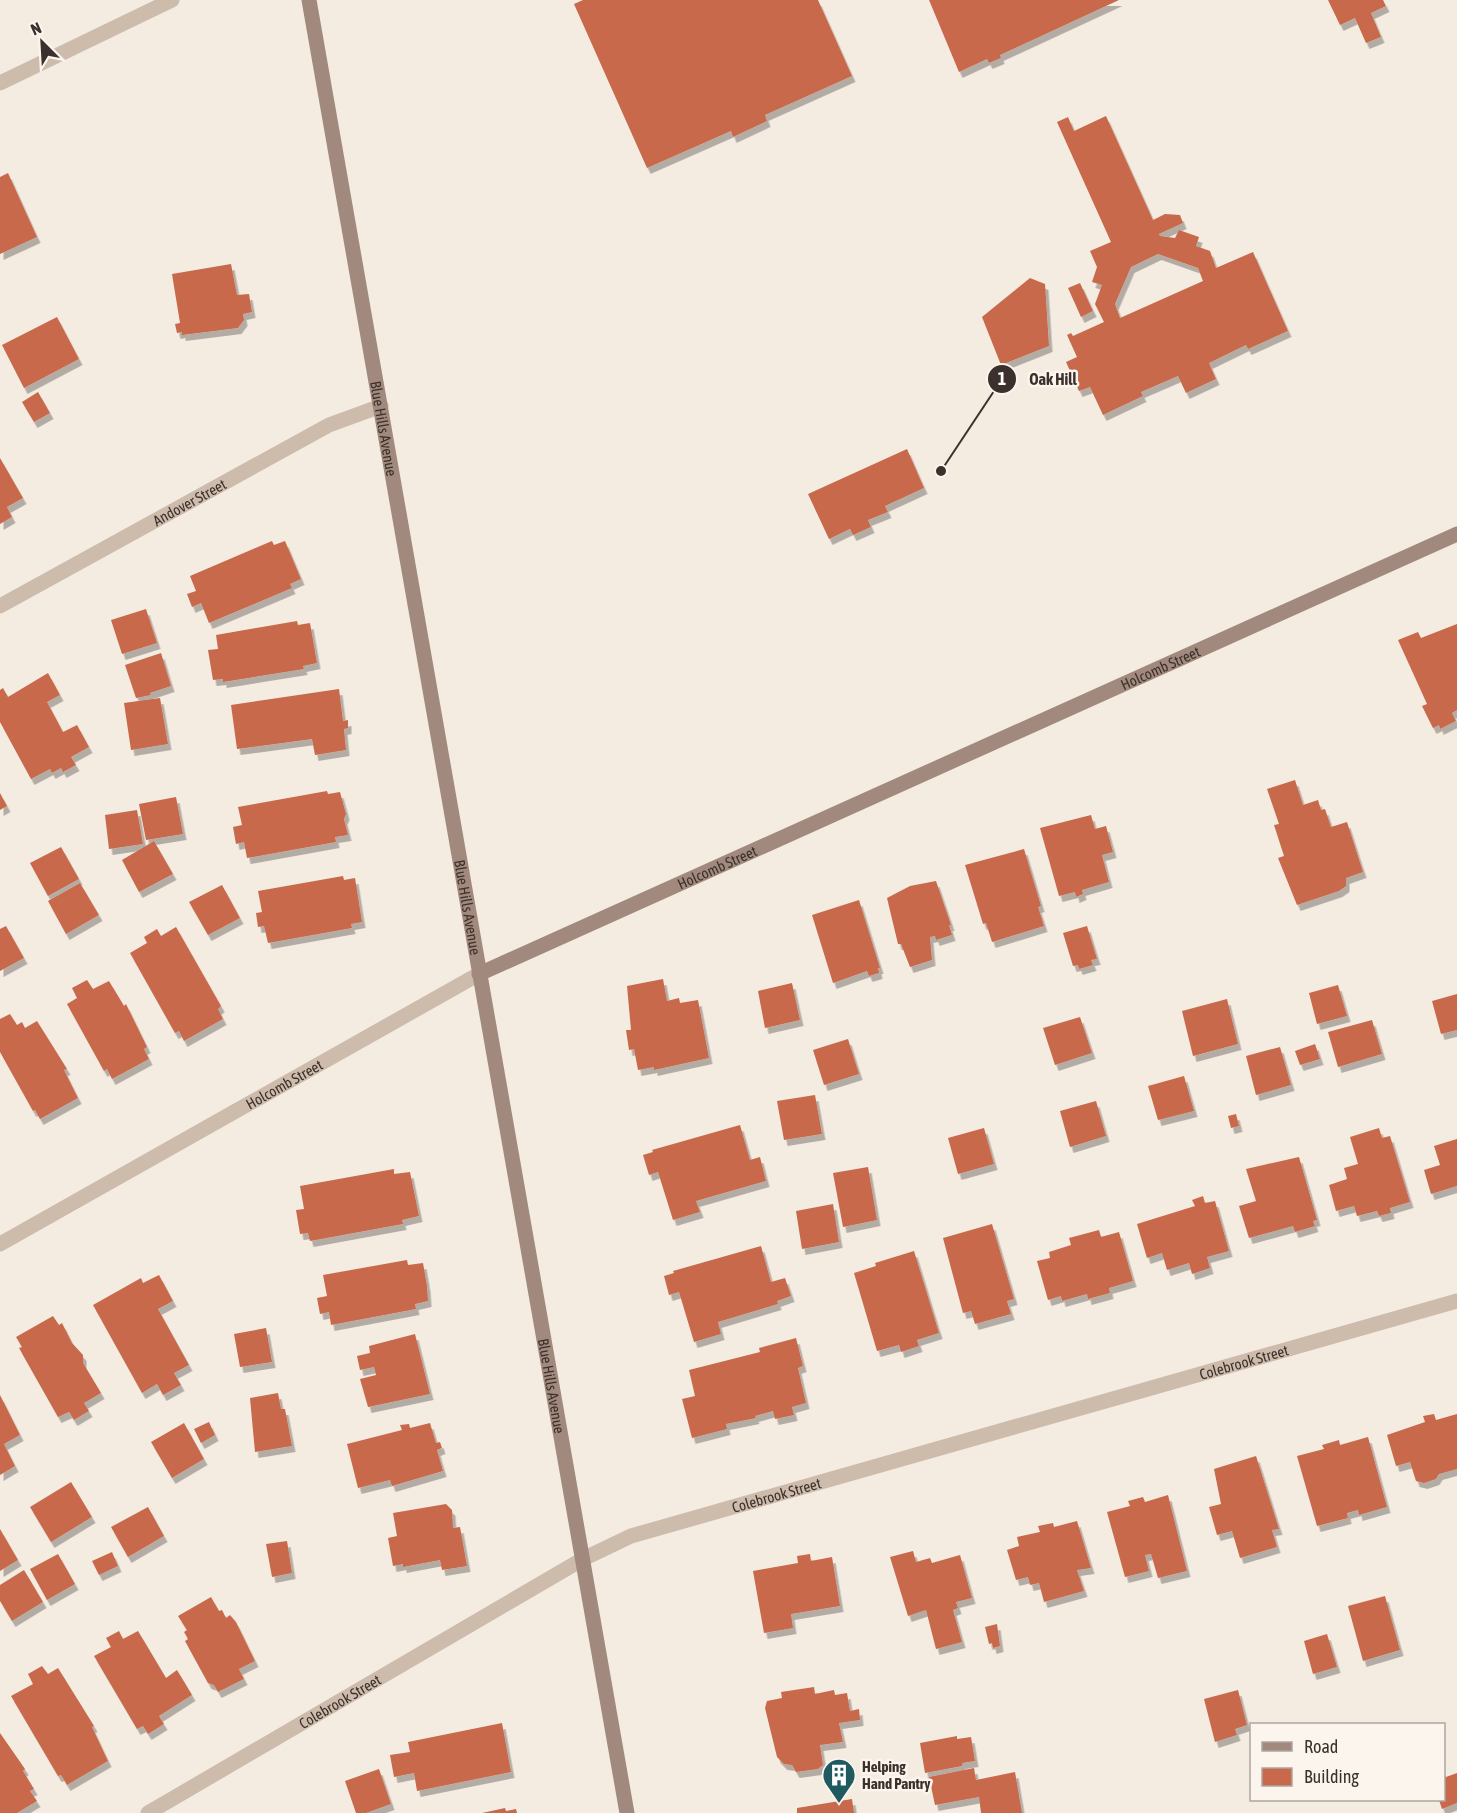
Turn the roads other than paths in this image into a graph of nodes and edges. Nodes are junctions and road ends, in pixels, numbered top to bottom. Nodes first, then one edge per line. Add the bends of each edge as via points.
1 (172, 0) edge
2 (309, 0) edge
3 (0, 83) edge
4 (381, 406) junction
5 (1457, 534) edge
6 (0, 606) edge
7 (479, 974) junction
8 (0, 1244) edge
9 (1457, 1300) edge
10 (583, 1559) junction
11 (148, 1813) edge
12 (627, 1813) edge

1 - 3 street
2 - 4 main road, Blue Hills Avenue
4 - 6 street, Andover Street via 329,425
4 - 7 main road, Blue Hills Avenue
5 - 7 main road, Holcomb Street
7 - 8 street, Holcomb Street
7 - 10 main road, Blue Hills Avenue
9 - 10 street, Colebrook Street via 631,1536
10 - 11 street, Colebrook Street
10 - 12 main road, Blue Hills Avenue

